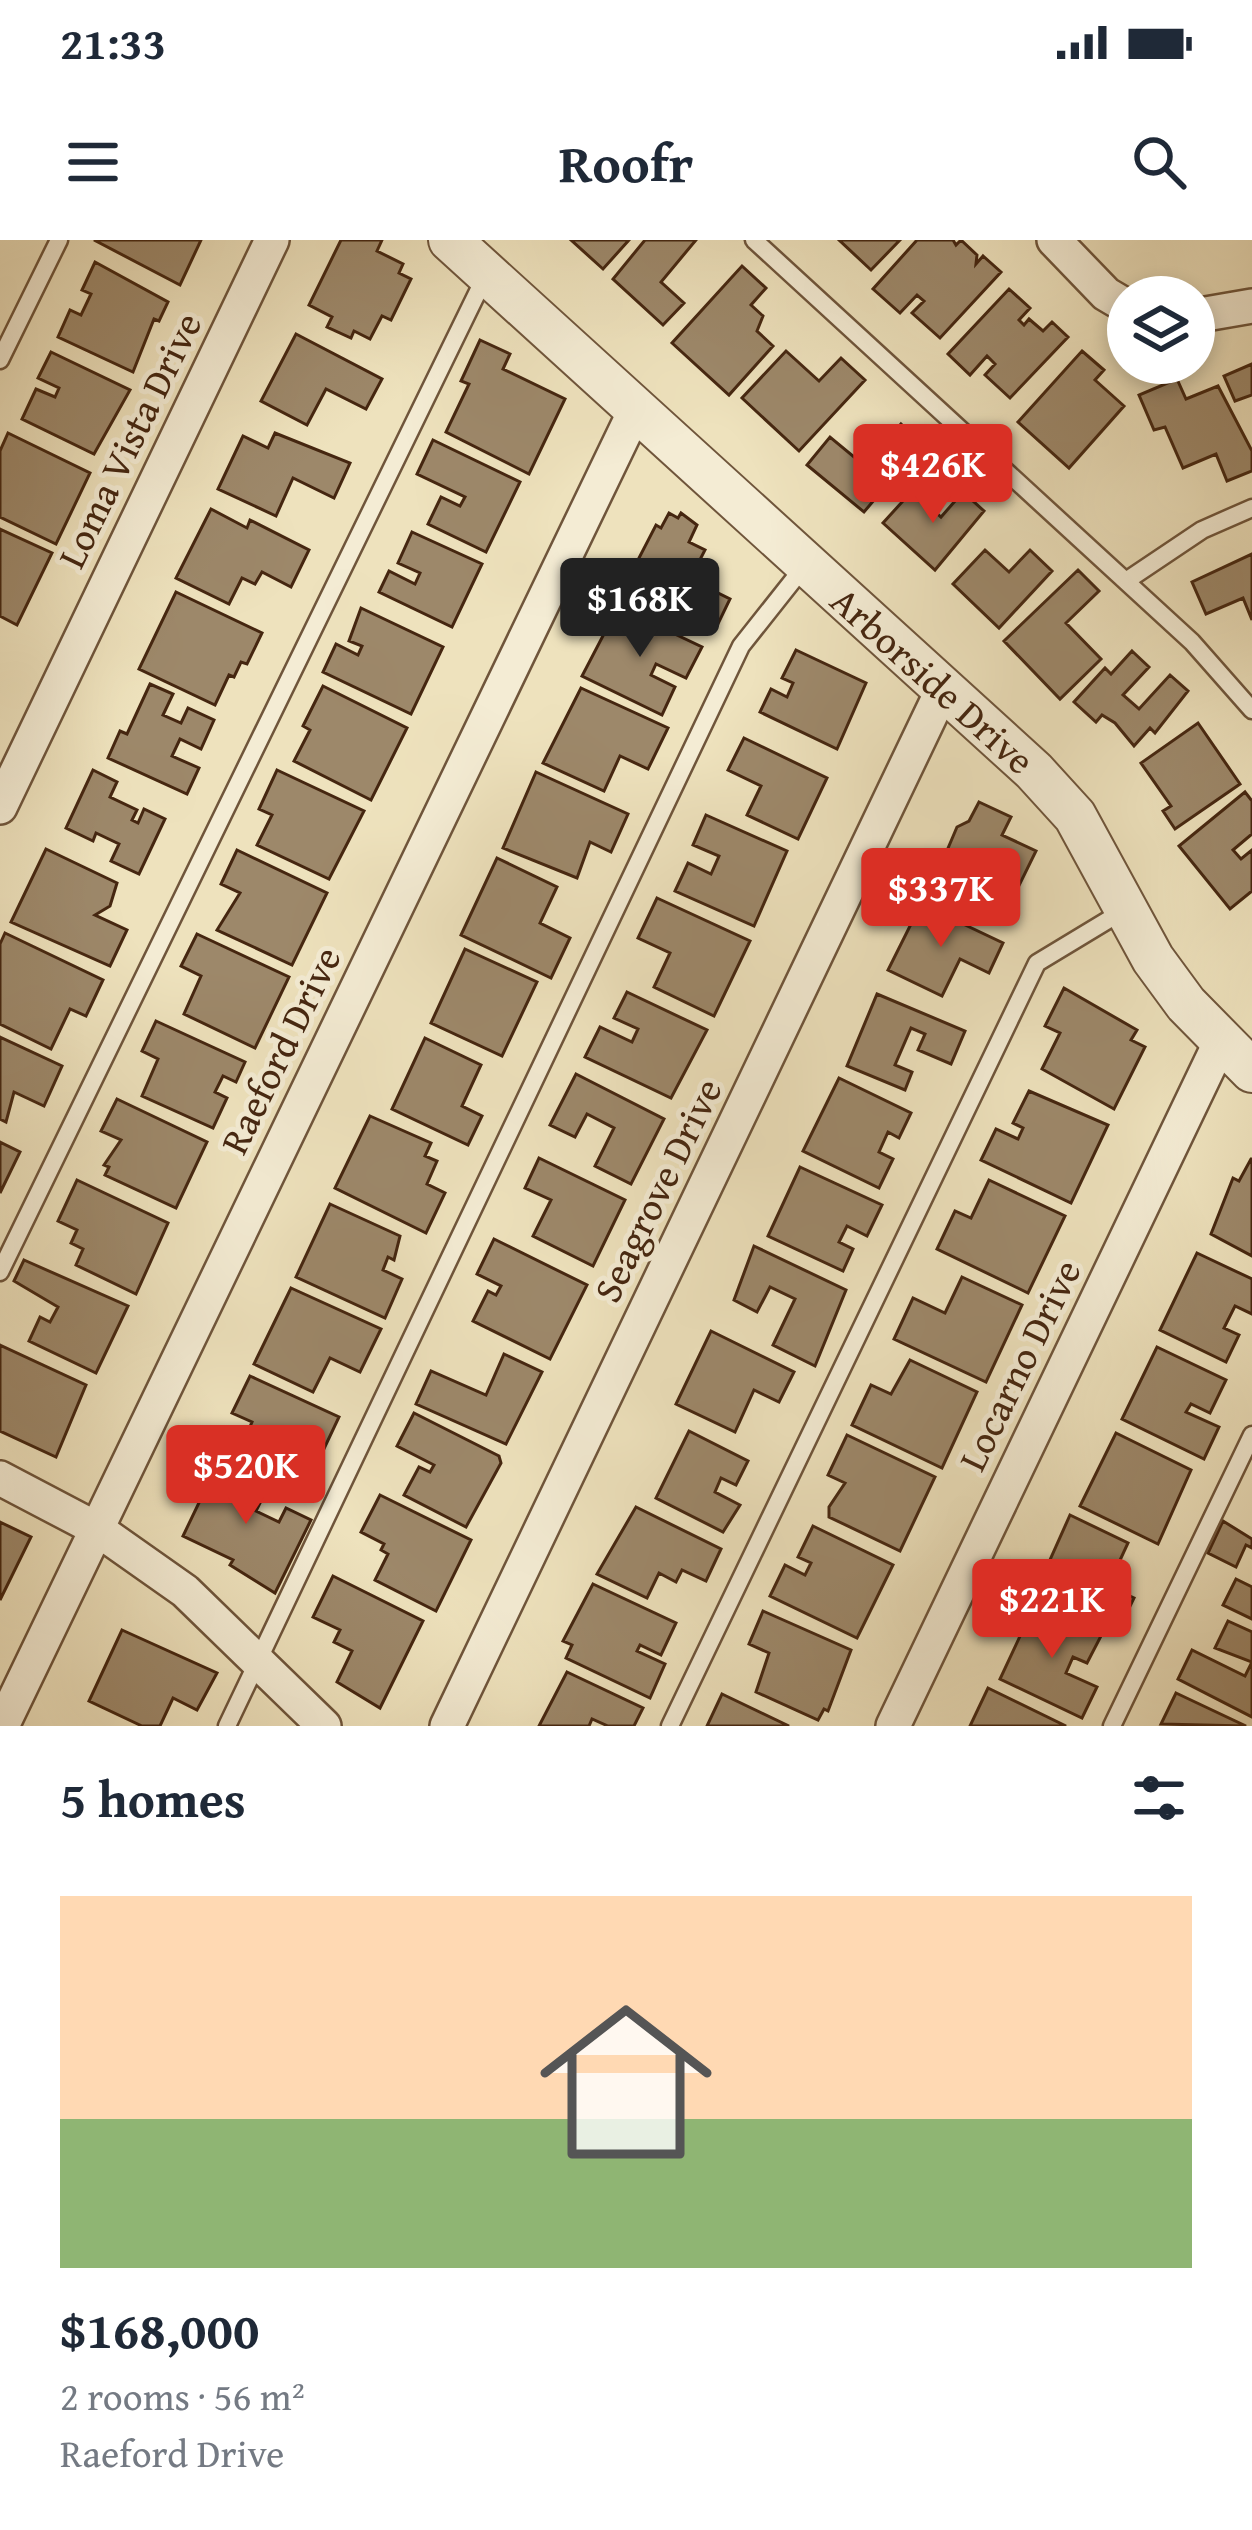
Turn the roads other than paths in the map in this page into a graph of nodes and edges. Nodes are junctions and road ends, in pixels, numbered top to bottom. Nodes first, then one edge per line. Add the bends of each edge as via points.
1 (59, 240) edge
2 (272, 240) edge
3 (450, 240) edge
4 (754, 240) edge
5 (1054, 240) edge
6 (487, 274) junction
7 (1107, 295) edge
8 (1252, 306) edge
9 (1215, 312) edge
10 (0, 360) edge
11 (635, 411) junction
12 (1252, 508) edge
13 (806, 563) junction
14 (1126, 580) junction
15 (943, 689) junction
16 (1252, 710) edge
17 (0, 807) edge
18 (1125, 910) junction
19 (1221, 1041) junction
20 (1252, 1070) edge
21 (0, 1272) edge
22 (1252, 1435) edge
23 (0, 1478) edge
24 (97, 1528) junction
25 (258, 1661) junction
26 (2, 1726) edge
27 (226, 1726) edge
28 (325, 1726) edge
29 (447, 1726) edge
30 (670, 1726) edge
31 (893, 1726) edge
32 (1112, 1726) edge

1 - 10 lane
2 - 17 street, Loma Vista Drive
3 - 6 street, Arborside Drive
4 - 14 lane
5 - 7 street
6 - 11 street, Arborside Drive
6 - 21 lane
8 - 9 street
11 - 13 street, Arborside Drive
11 - 24 street, Raeford Drive
12 - 14 lane
13 - 15 street, Arborside Drive
13 - 25 lane via 741,646
14 - 16 lane
15 - 18 street, Arborside Drive via 1075,816
15 - 29 street, Seagrove Drive
18 - 19 street, Arborside Drive via 1153,959
18 - 30 lane via 1037,964
19 - 20 street, Arborside Drive
19 - 31 street, Locarno Drive
22 - 32 lane
23 - 24 street
24 - 25 street via 185,1591
24 - 26 street, Raeford Drive
25 - 27 lane
25 - 28 street

